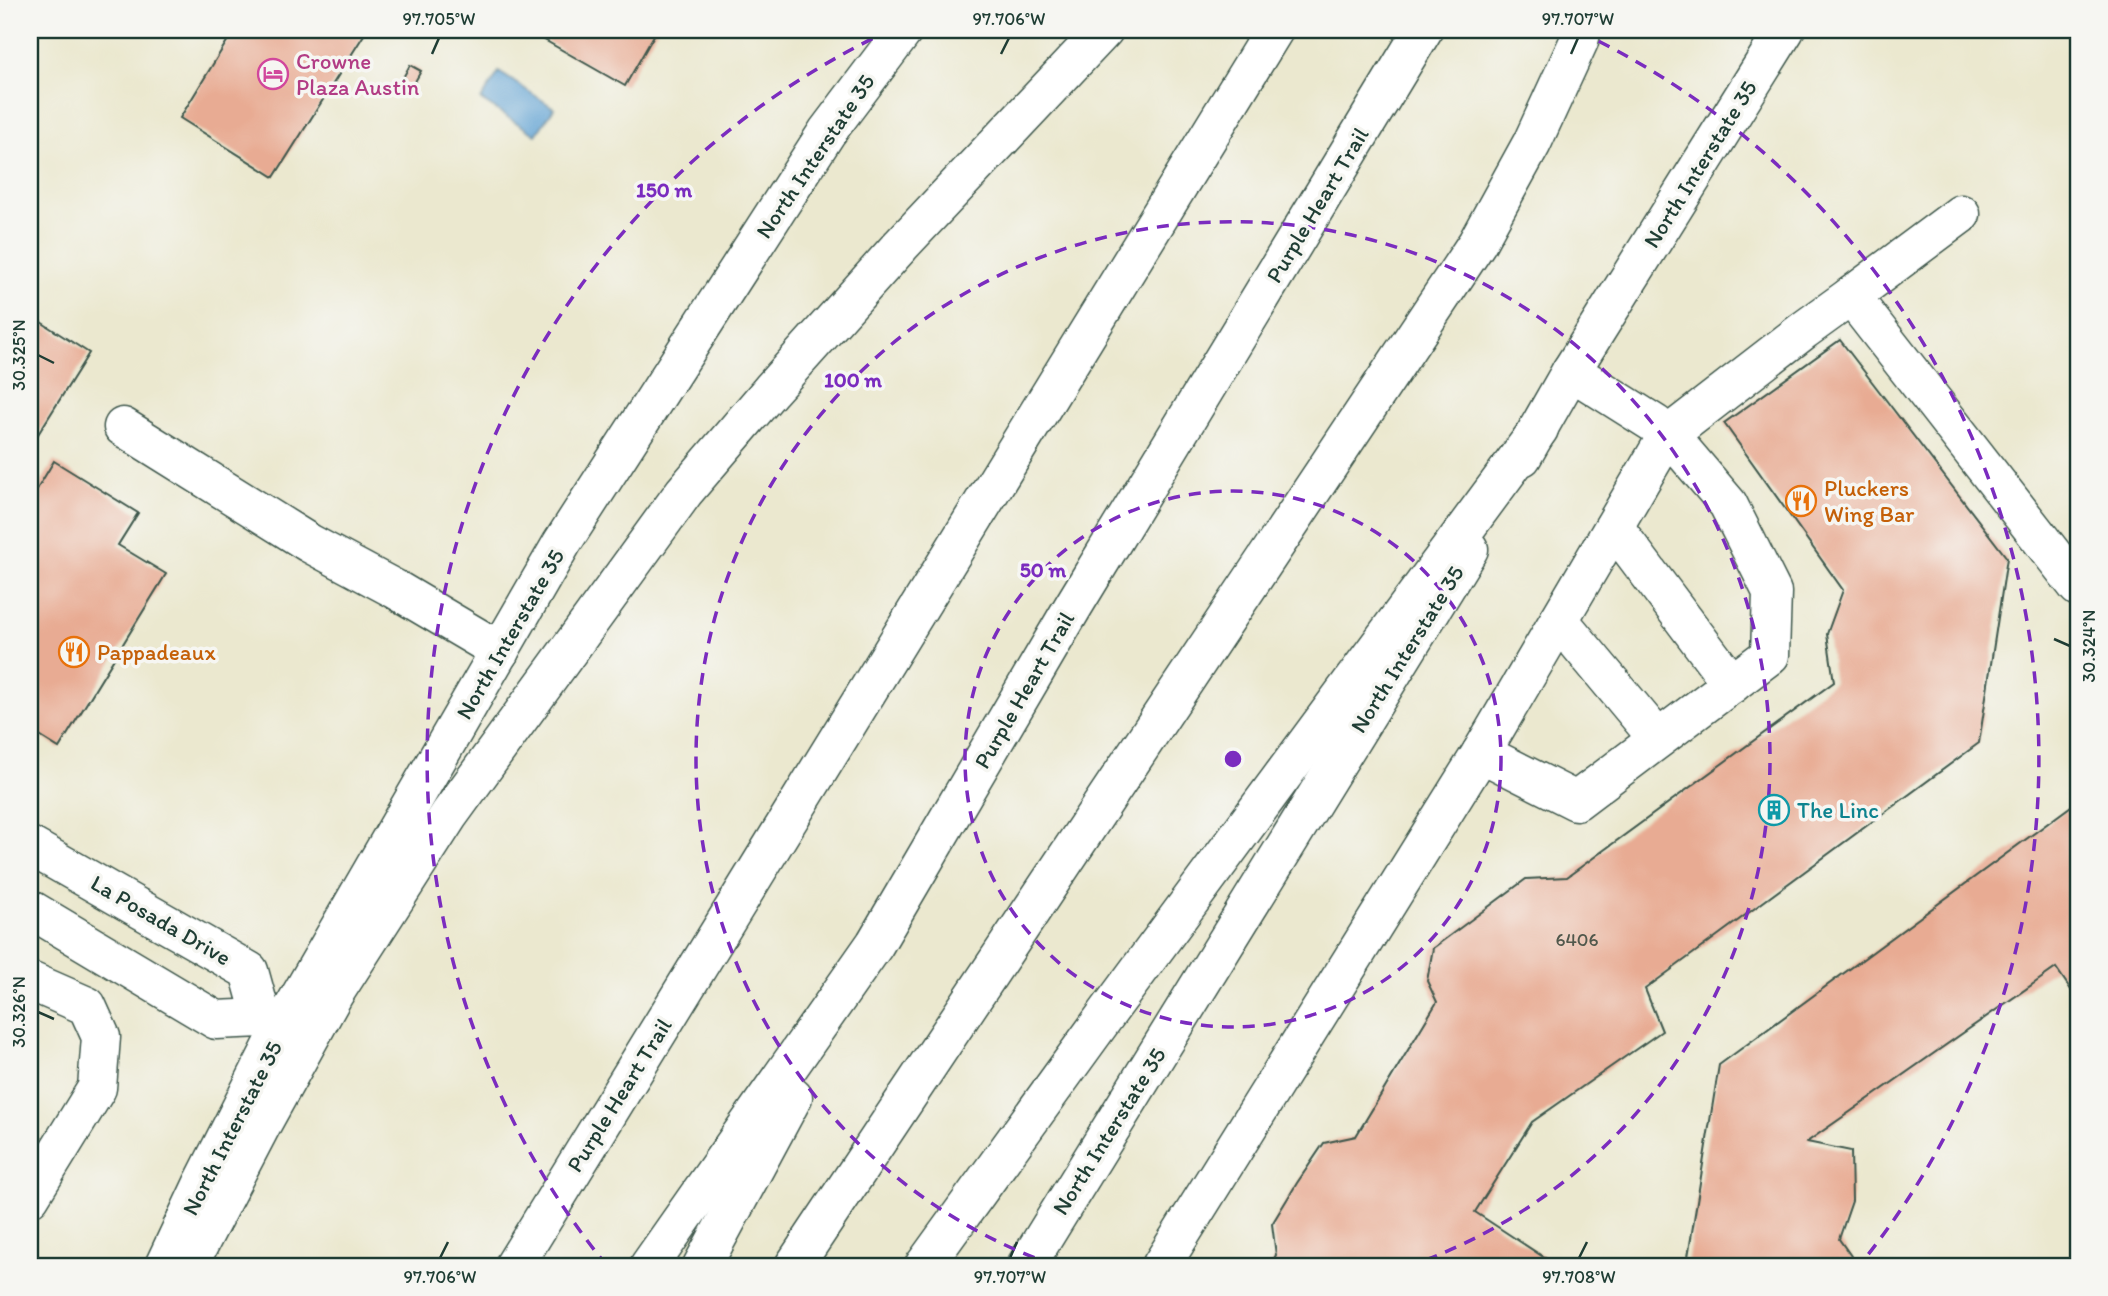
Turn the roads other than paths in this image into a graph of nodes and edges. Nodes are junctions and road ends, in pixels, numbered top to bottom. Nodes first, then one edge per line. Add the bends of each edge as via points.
1 (904, 30) edge
2 (1104, 30) edge
3 (1274, 30) edge
4 (1423, 30) edge
5 (1582, 30) edge
6 (1785, 30) edge
7 (1961, 214) dead end
8 (1851, 296) junction
9 (1571, 372) junction
10 (123, 427) dead end
11 (1539, 429) junction
12 (1667, 436) junction
13 (1614, 527) junction
14 (2078, 587) edge
15 (1559, 620) junction
16 (500, 651) junction
17 (1732, 684) junction
18 (1658, 739) junction
19 (1480, 753) junction
20 (30, 846) edge
21 (30, 909) edge
22 (875, 944) junction
23 (30, 981) edge
24 (271, 1023) junction
25 (30, 1197) edge
26 (164, 1266) edge
27 (188, 1266) edge
28 (514, 1266) edge
29 (649, 1266) edge
30 (702, 1266) edge
31 (794, 1266) edge
32 (924, 1266) edge
33 (1026, 1266) edge
34 (1161, 1266) edge

1 - 16 main road, North Interstate 35 via 793,183 562,542
2 - 27 main road via 901,245 684,492 449,815 349,971
3 - 28 main road, Purple Heart Trail
4 - 22 main road, Purple Heart Trail via 1074,605
5 - 31 main road via 1532,143 1477,243
6 - 9 main road, North Interstate 35
7 - 8 main road
8 - 12 main road
8 - 14 main road
9 - 11 main road, North Interstate 35
9 - 12 main road
10 - 16 main road via 309,543
11 - 32 main road
11 - 33 main road, North Interstate 35
12 - 13 main road
12 - 17 main road via 1728,504 1772,592 1770,655
13 - 15 main road
13 - 17 main road
15 - 18 main road
15 - 19 main road
16 - 24 main road, North Interstate 35
17 - 18 main road
18 - 19 main road via 1576,801
19 - 34 main road
20 - 24 main road, La Posada Drive via 249,971
21 - 24 main road via 216,1020
22 - 29 main road, Purple Heart Trail
22 - 30 main road
23 - 25 main road via 87,1006 101,1037 97,1088
24 - 26 main road, North Interstate 35

